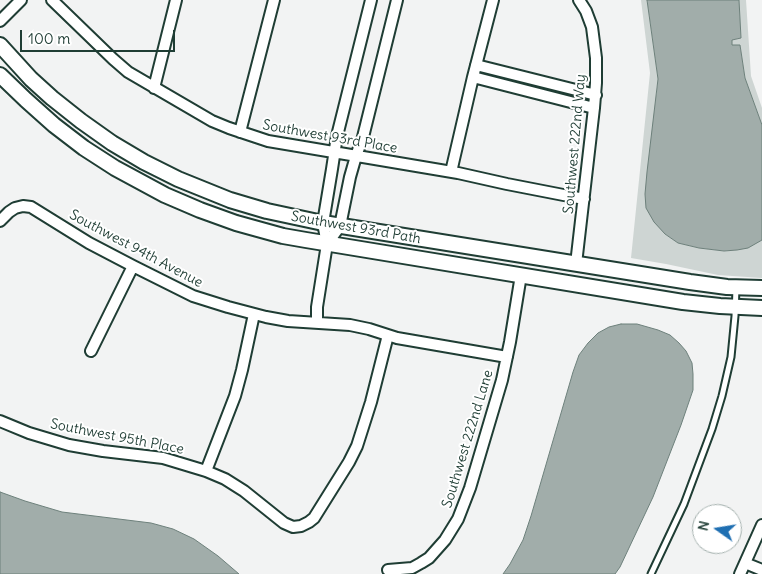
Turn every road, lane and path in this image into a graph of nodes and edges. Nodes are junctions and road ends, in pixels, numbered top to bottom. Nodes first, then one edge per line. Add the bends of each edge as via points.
1 (21, 0) edge
2 (52, 0) edge
3 (176, 0) edge
4 (274, 0) edge
5 (370, 0) edge
6 (397, 0) edge
7 (493, 0) edge
8 (579, 0) edge
9 (0, 21) edge
10 (0, 45) edge
11 (0, 65) edge
12 (476, 65) junction
13 (473, 77) junction
14 (31, 79) junction
15 (3, 81) edge
16 (154, 88) junction
17 (596, 95) junction
18 (594, 108) junction
19 (240, 132) junction
20 (335, 152) junction
21 (356, 156) junction
22 (451, 172) junction
23 (584, 199) junction
24 (0, 221) edge
25 (323, 223) junction
26 (340, 226) junction
27 (327, 244) junction
28 (576, 264) junction
29 (132, 266) junction
30 (521, 276) junction
31 (736, 287) junction
32 (762, 288) edge
33 (735, 307) junction
34 (762, 308) edge
35 (254, 314) junction
36 (317, 323) junction
37 (388, 336) junction
38 (91, 351) dead end
39 (507, 357) junction
40 (0, 421) edge
41 (206, 471) junction
42 (762, 525) edge
43 (745, 563) junction
44 (388, 570) dead end
45 (762, 570) edge
46 (651, 574) edge
47 (740, 574) edge

1 - 9 street
2 - 16 street, Southwest 93rd Place via 112,59
3 - 16 street
4 - 19 street
5 - 20 street
6 - 21 street
7 - 12 street
8 - 17 street, Southwest 222nd Way via 592,27
10 - 14 street, Southwest 93rd Path
11 - 14 street via 18,76
12 - 13 street
12 - 17 street
13 - 18 street
13 - 22 street
14 - 25 street, Southwest 93rd Path via 96,132 178,179 249,206
15 - 27 street, Southwest 93rd Path via 68,136 148,187 236,223
16 - 19 street, Southwest 93rd Place via 212,121
17 - 18 street, Southwest 222nd Way
18 - 23 street, Southwest 222nd Way
19 - 20 street, Southwest 93rd Place via 268,141
20 - 21 street, Southwest 93rd Place
20 - 25 street
21 - 22 street, Southwest 93rd Place
21 - 26 street
22 - 23 street, Southwest 93rd Place
23 - 28 street, Southwest 222nd Way
24 - 29 street, Southwest 94th Avenue via 10,210 20,206 34,208
25 - 26 street, Southwest 93rd Path
25 - 27 street
26 - 27 street
26 - 28 street, Southwest 93rd Path
27 - 30 street, Southwest 93rd Path
27 - 36 street
28 - 31 street, Southwest 93rd Path
29 - 35 street, Southwest 94th Avenue via 193,296
29 - 38 street
30 - 33 street, Southwest 93rd Path via 683,302
30 - 39 street, Southwest 222nd Lane
31 - 32 street, Southwest 93rd Path
31 - 33 lane
33 - 34 street, Southwest 93rd Path
33 - 46 lane via 729,366 714,423 684,504
35 - 36 street, Southwest 94th Avenue
35 - 41 street via 235,396
36 - 37 street, Southwest 94th Avenue via 350,325
37 - 39 street, Southwest 94th Avenue
37 - 41 street, Southwest 95th Place via 357,446 311,520 296,527 285,524 244,491
39 - 44 street, Southwest 222nd Lane via 470,488 452,530 421,564
40 - 41 street, Southwest 95th Place via 69,444 163,458
42 - 43 street
43 - 45 street
43 - 47 street

